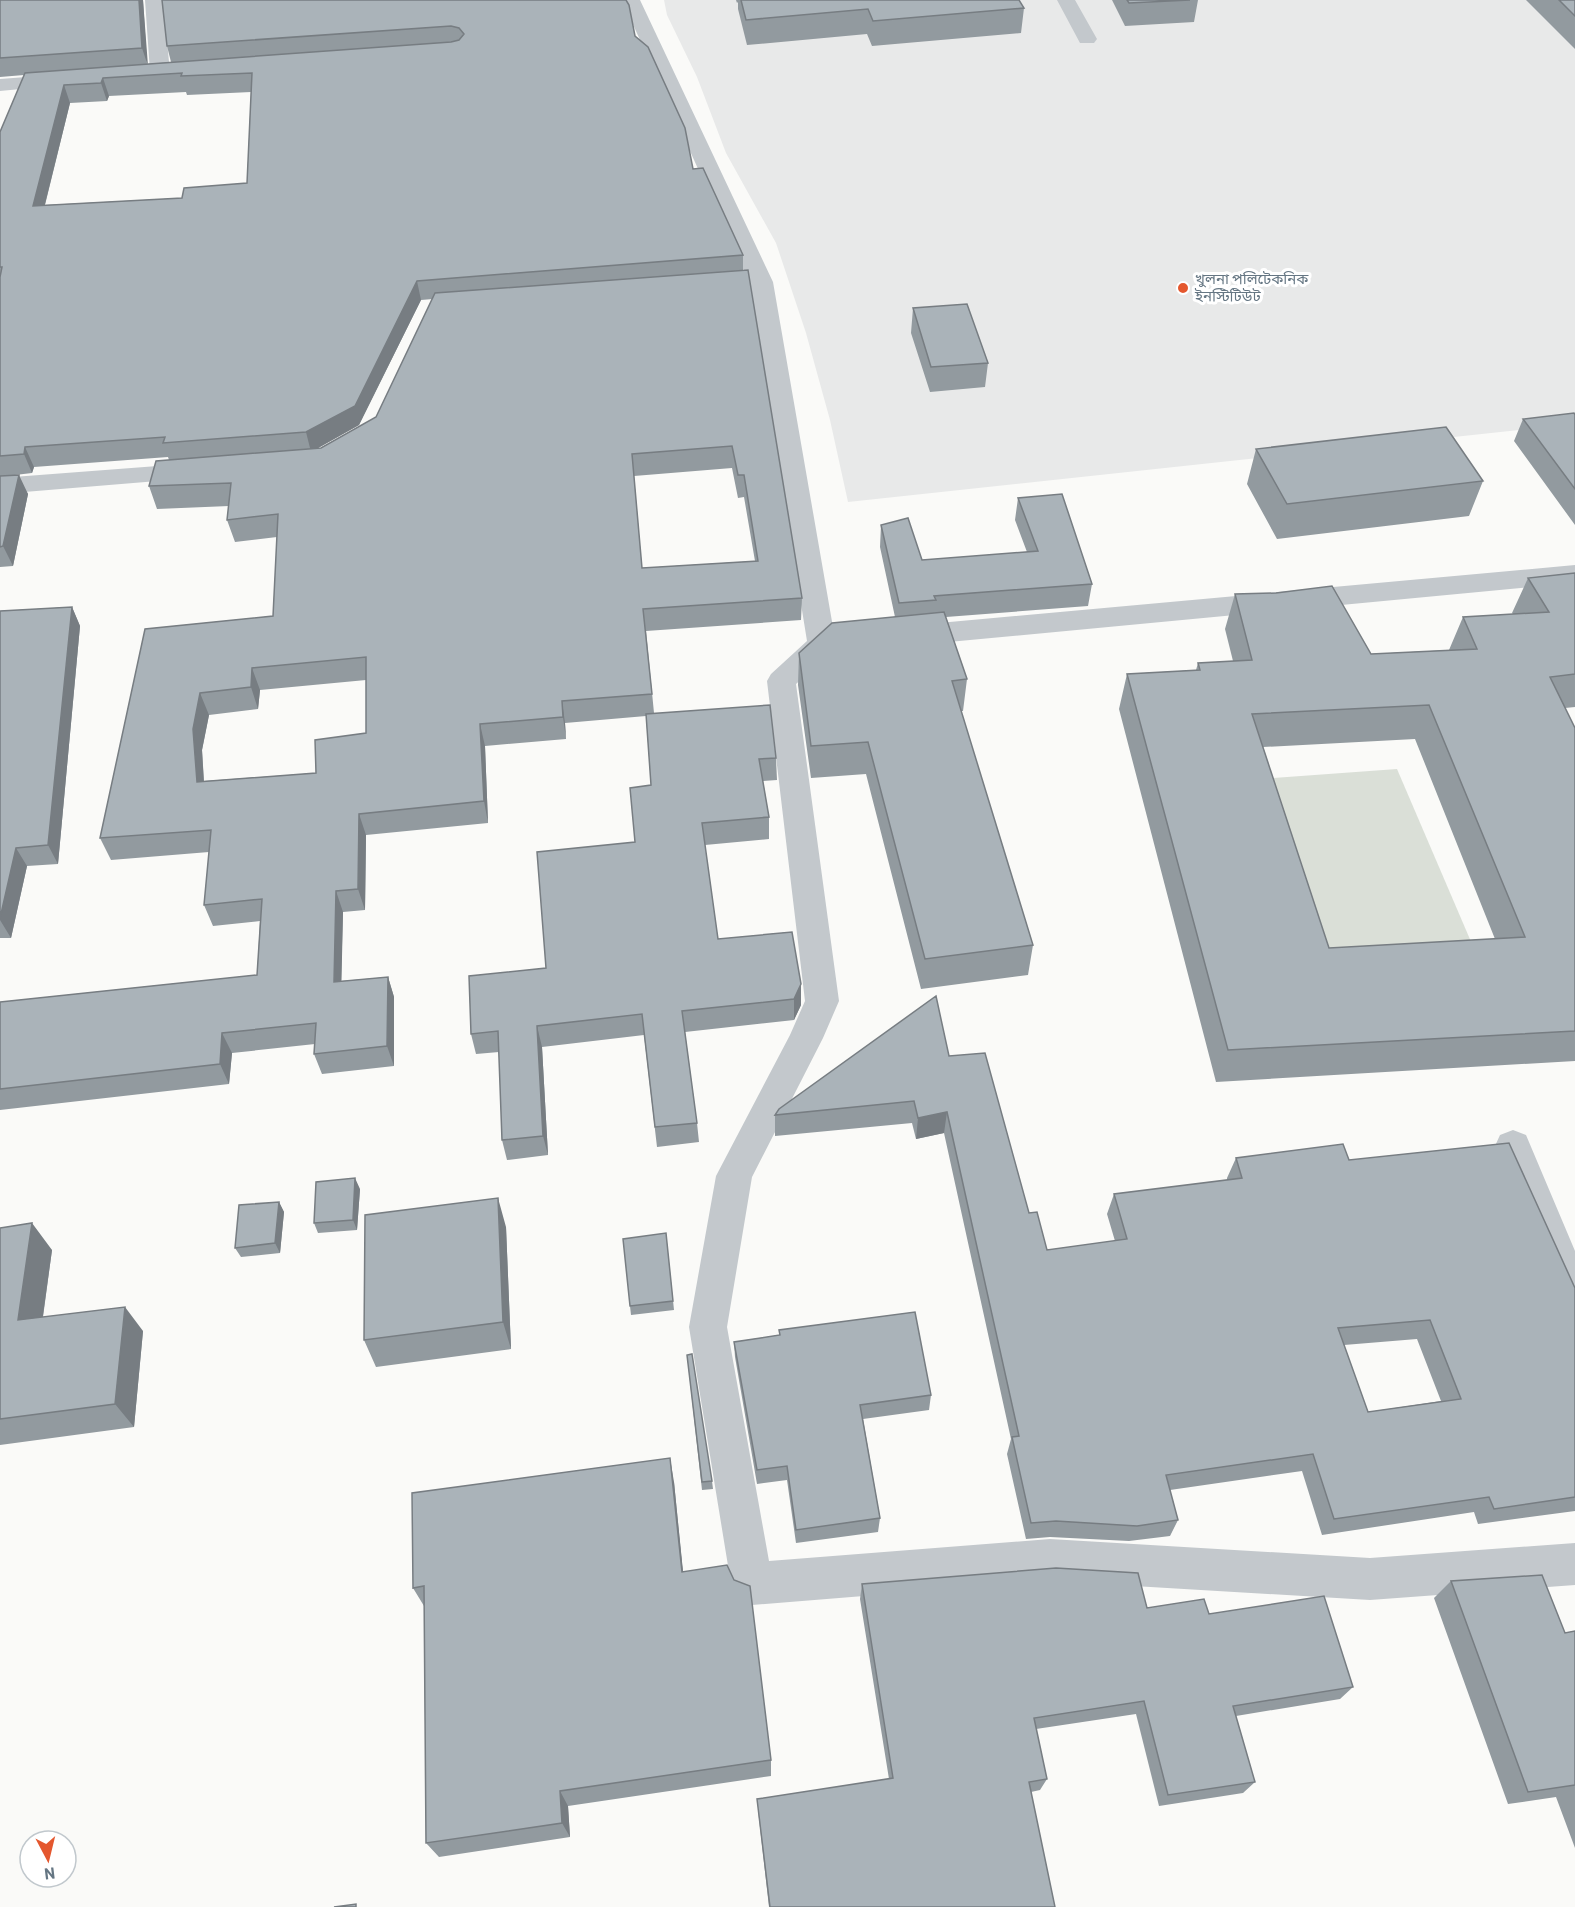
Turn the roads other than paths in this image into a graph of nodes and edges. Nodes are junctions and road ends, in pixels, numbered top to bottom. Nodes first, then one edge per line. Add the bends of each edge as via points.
1 (154, 0) edge
2 (631, 0) edge
3 (1065, 0) edge
4 (1087, 39) dead end
5 (183, 70) edge
6 (160, 72) junction
7 (137, 74) edge
8 (80, 79) edge
9 (0, 85) edge
10 (224, 469) edge
11 (0, 486) edge
12 (1575, 574) edge
13 (822, 644) junction
14 (1513, 1146) edge
15 (1575, 1296) edge
16 (1575, 1564) edge

1 - 6 street
2 - 13 street via 749,283
3 - 4 street
5 - 6 street
6 - 7 street
8 - 9 street
10 - 11 street
12 - 13 street
13 - 16 street via 781,681 822,1001 734,1176 708,1327 752,1584 1050,1560 1370,1579
14 - 15 street

